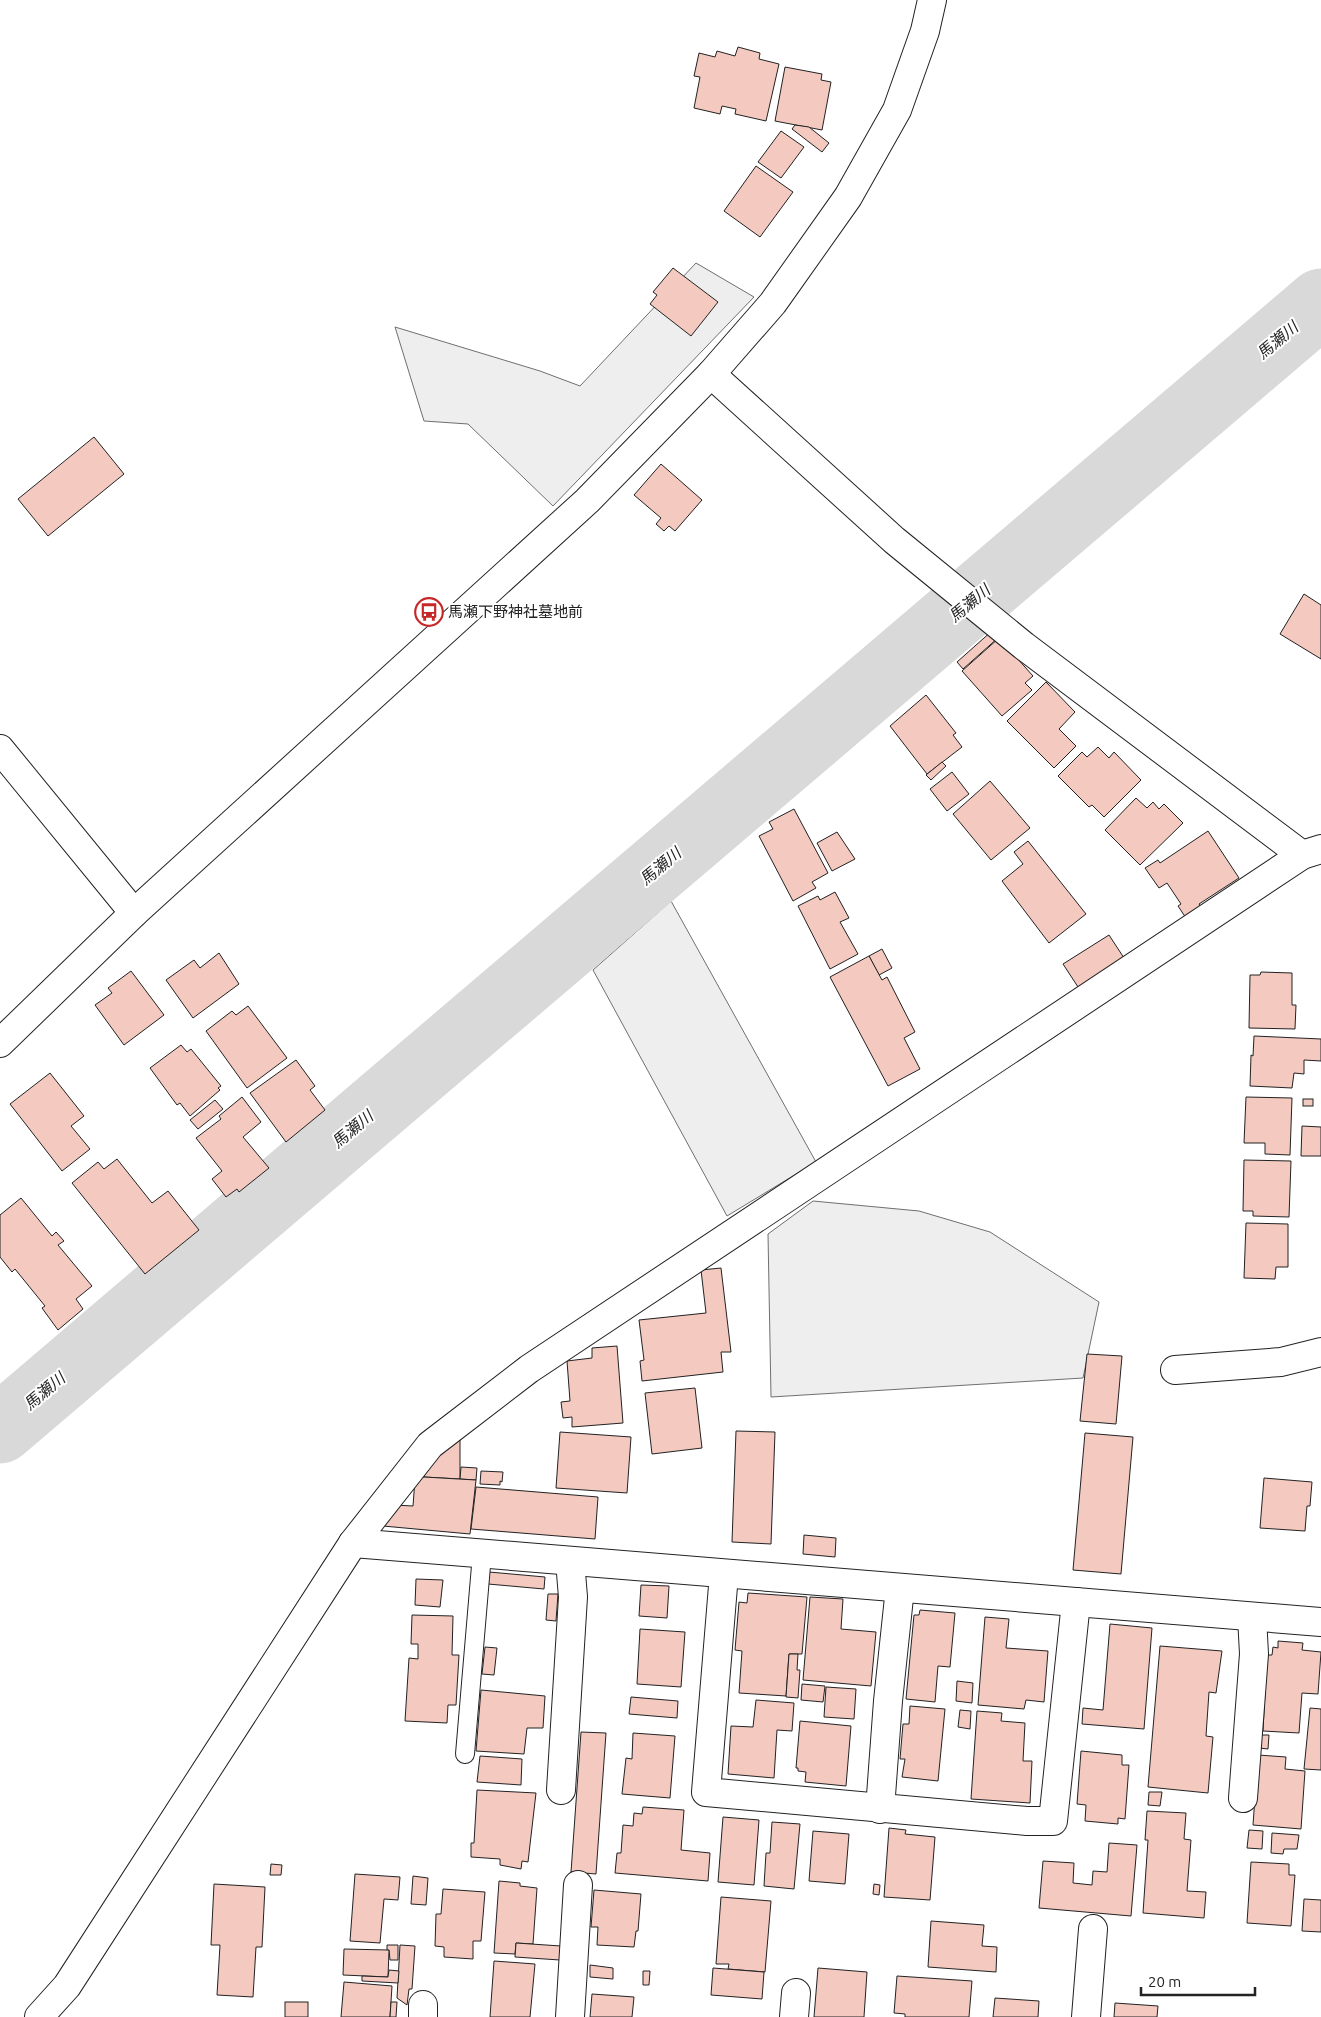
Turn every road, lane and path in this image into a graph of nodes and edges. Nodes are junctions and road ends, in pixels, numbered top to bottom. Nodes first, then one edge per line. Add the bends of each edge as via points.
1 (932, 0) edge
2 (710, 374) junction
3 (0, 749) edge
4 (1312, 852) edge
5 (134, 913) junction
6 (0, 1043) edge
7 (1321, 1352) edge
8 (1175, 1370) dead end
9 (353, 1543) junction
10 (482, 1554) junction
11 (570, 1561) junction
12 (724, 1574) junction
13 (900, 1588) junction
14 (1076, 1602) junction
15 (1252, 1617) junction
16 (1321, 1622) edge
17 (465, 1754) dead end
18 (561, 1790) dead end
19 (1243, 1798) dead end
20 (880, 1809) junction
21 (578, 1884) dead end
22 (1092, 1929) dead end
23 (39, 2017) edge
24 (570, 2017) edge
25 (1086, 2017) edge

1 - 2 street via 925,31 897,110 848,197 774,303
2 - 4 street via 894,540 1024,646
2 - 5 street via 586,501
3 - 5 street
4 - 9 street via 529,1369 430,1445
5 - 6 street
7 - 8 street via 1281,1362
9 - 10 street
9 - 23 street via 67,1986
10 - 11 street
10 - 17 lane
11 - 12 street
11 - 18 street via 573,1597
12 - 13 street
12 - 20 street via 706,1792
13 - 14 street
13 - 20 street
14 - 15 street
14 - 20 street via 1053,1821
15 - 16 street
15 - 19 street via 1254,1654
21 - 24 street
22 - 25 street

